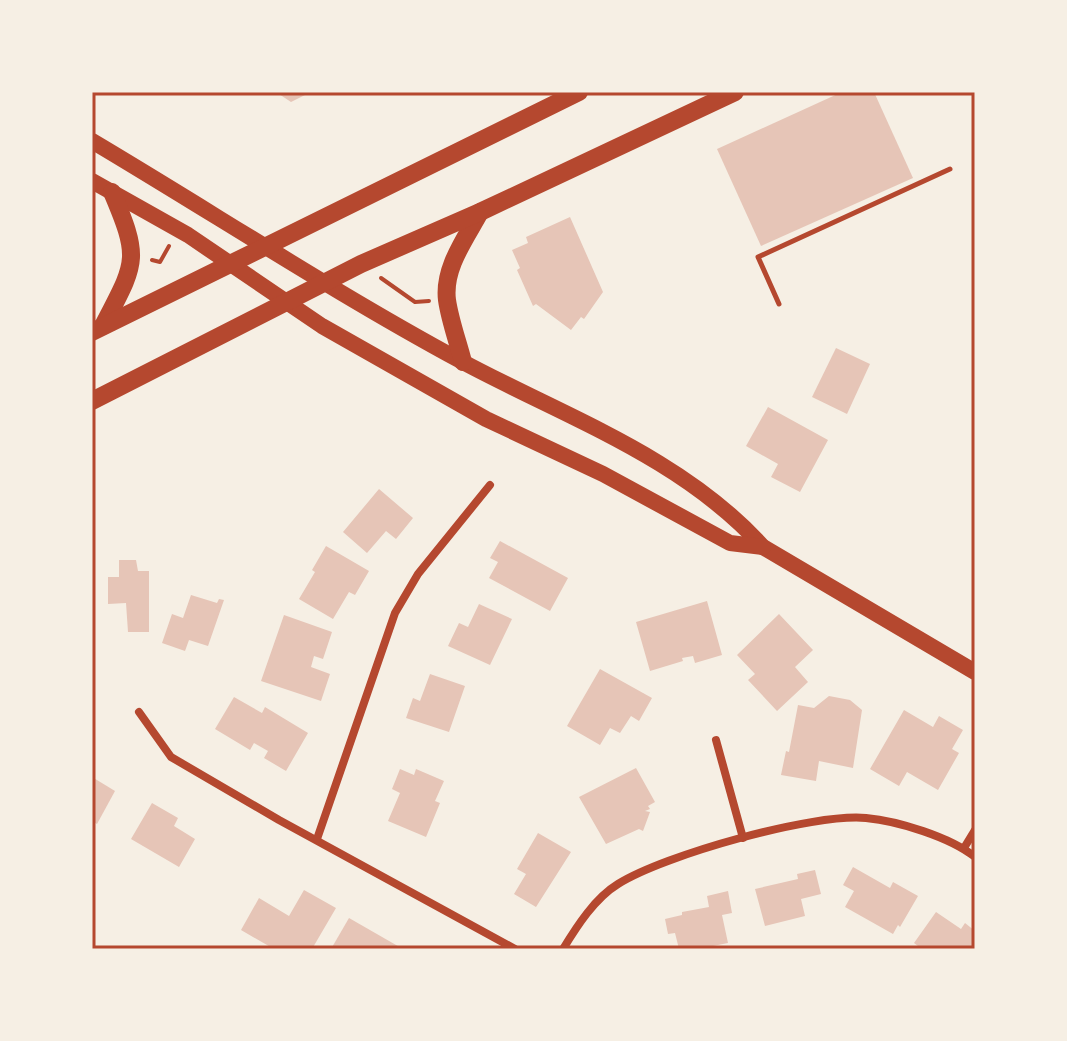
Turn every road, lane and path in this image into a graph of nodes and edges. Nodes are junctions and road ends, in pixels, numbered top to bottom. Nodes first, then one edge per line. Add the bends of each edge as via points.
1 (579, 92) edge
2 (735, 92) edge
3 (92, 141) edge
4 (950, 169) dead end
5 (92, 181) edge
6 (112, 192) junction
7 (480, 212) junction
8 (266, 245) junction
9 (169, 246) dead end
10 (150, 259) dead end
11 (160, 262) junction
12 (230, 264) junction
13 (168, 268) dead end
14 (378, 276) dead end
15 (326, 282) junction
16 (394, 288) junction
17 (383, 294) dead end
18 (435, 300) dead end
19 (286, 302) junction
20 (779, 304) dead end
21 (98, 329) edge
22 (463, 362) junction
23 (92, 401) edge
24 (490, 485) dead end
25 (763, 547) junction
26 (975, 672) edge
27 (139, 712) dead end
28 (716, 740) dead end
29 (975, 830) edge
30 (743, 838) junction
31 (317, 839) junction
32 (964, 848) junction
33 (975, 857) edge
34 (515, 949) edge
35 (563, 949) edge

1 - 8 main road
2 - 7 main road
3 - 8 main road
4 - 20 lane via 758,257
5 - 6 main road
6 - 12 main road
6 - 21 main road via 133,258 128,278
7 - 15 main road
7 - 22 main road via 448,283
8 - 12 main road
8 - 15 main road
9 - 11 path
10 - 11 path
11 - 13 path
12 - 19 main road
12 - 21 main road
14 - 16 path
15 - 19 main road
15 - 22 main road
16 - 17 path
16 - 18 path via 415,302
19 - 23 main road
19 - 25 main road via 486,419 730,543
22 - 25 main road via 663,465 742,523
24 - 31 street via 418,574 395,613
25 - 26 main road
27 - 31 street via 171,757
28 - 30 street
29 - 32 street
30 - 32 street via 812,822 865,818
30 - 35 street via 653,867 616,885
31 - 34 street
32 - 33 street

